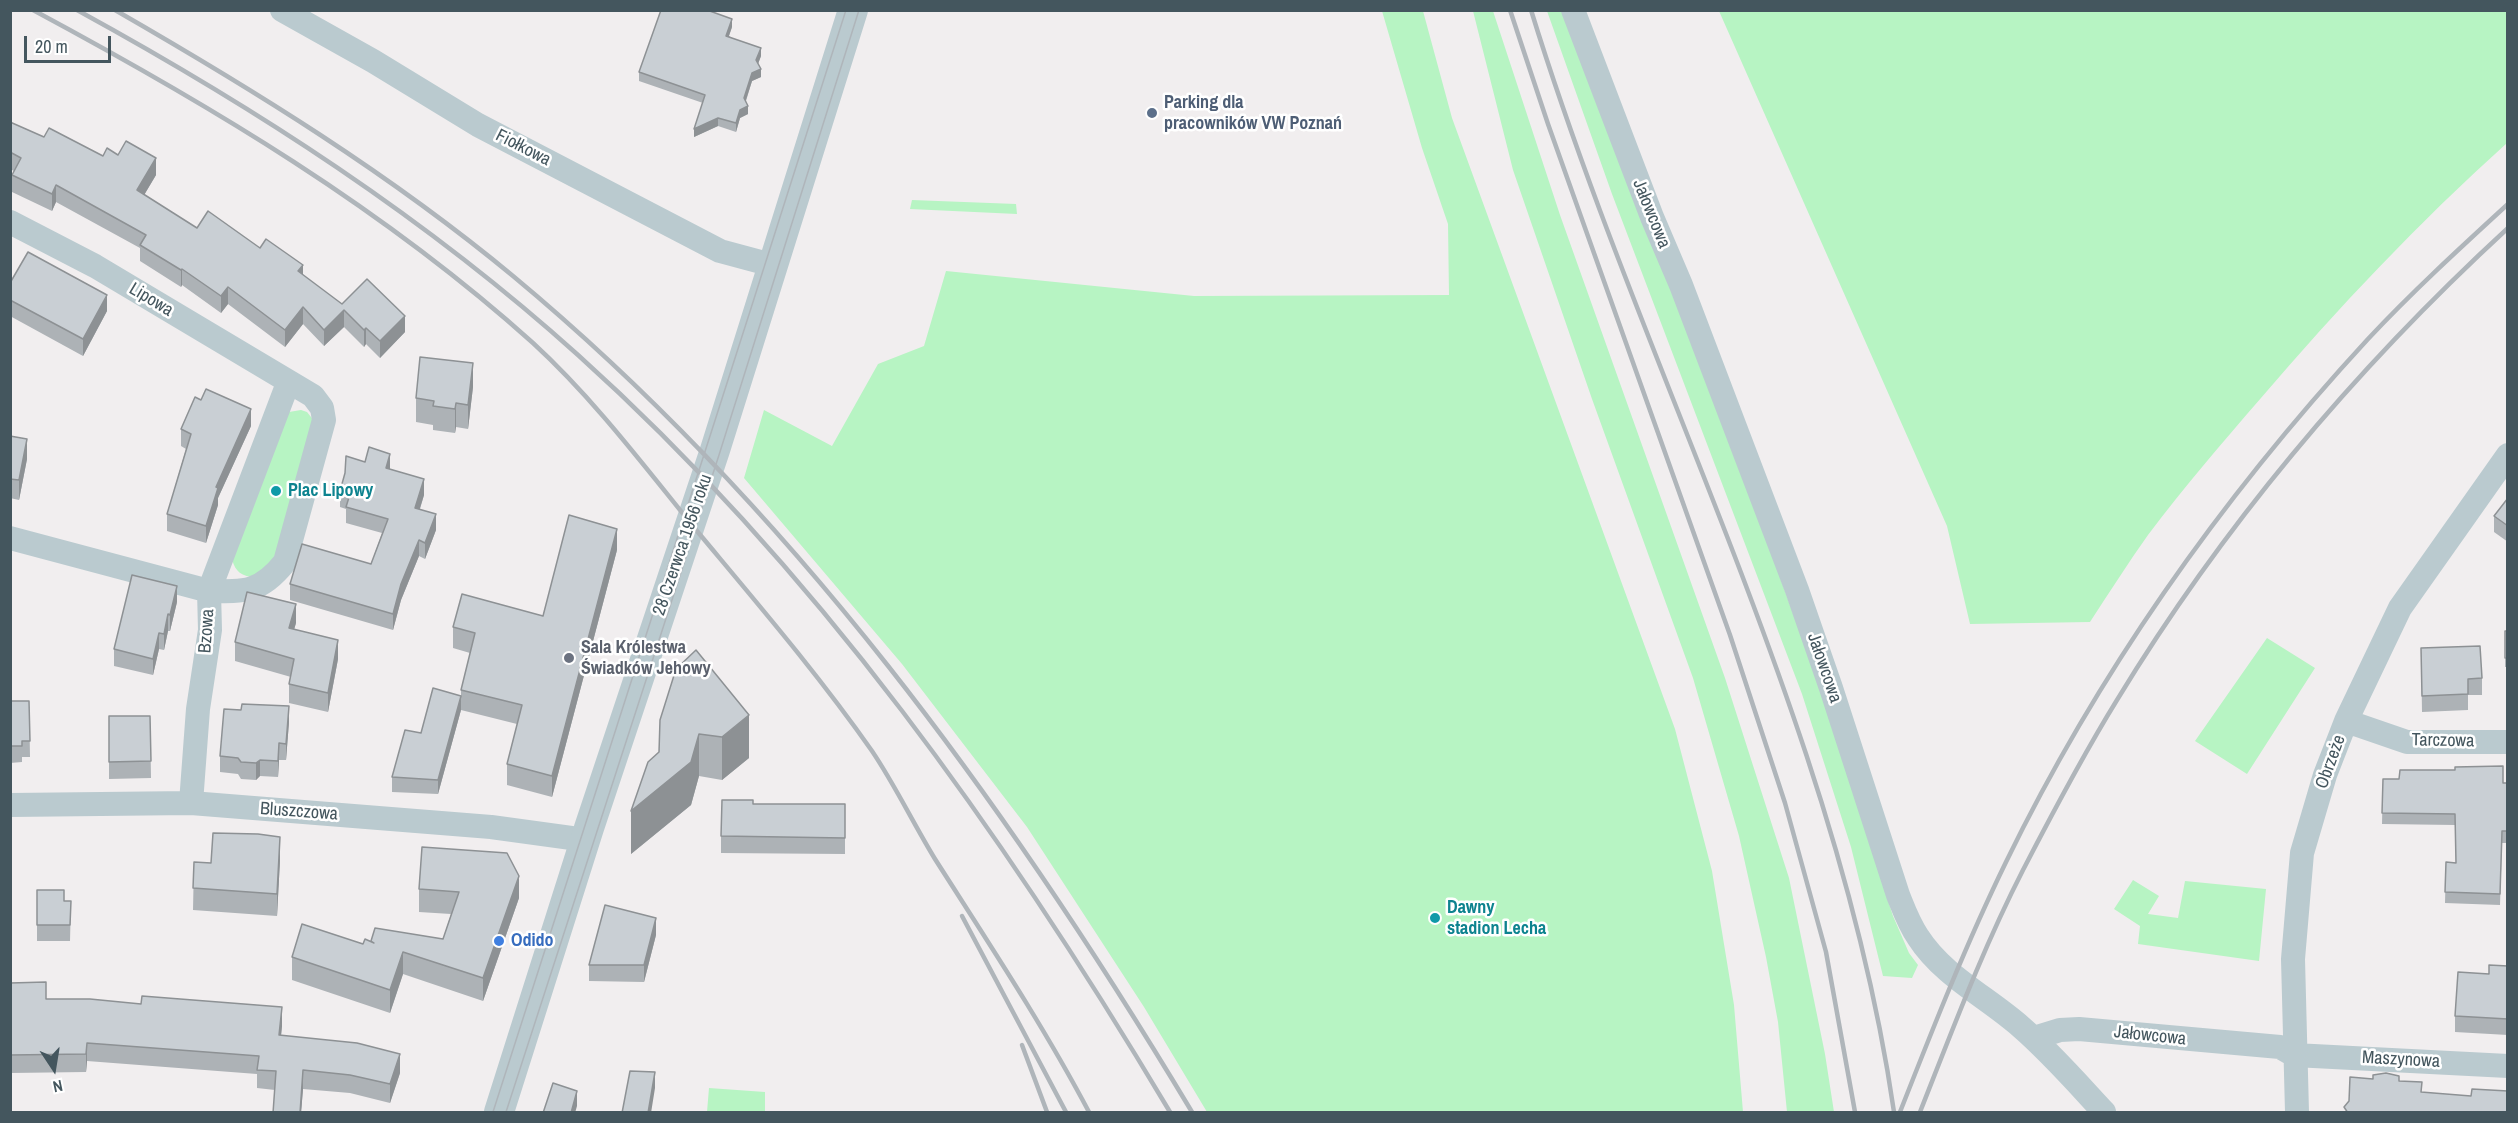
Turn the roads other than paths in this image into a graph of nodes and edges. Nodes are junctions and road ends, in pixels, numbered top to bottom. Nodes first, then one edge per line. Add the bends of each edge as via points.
1 (282, 10) edge
2 (853, 10) edge
3 (1573, 10) edge
4 (10, 222) edge
5 (772, 265) junction
6 (288, 383) junction
7 (2508, 455) edge
8 (10, 538) edge
9 (209, 591) junction
10 (2346, 721) junction
11 (2508, 742) edge
12 (191, 803) junction
13 (10, 805) edge
14 (586, 840) junction
15 (2034, 1038) junction
16 (2294, 1055) junction
17 (2508, 1066) edge
18 (499, 1113) edge
19 (2104, 1113) edge
20 (2297, 1113) edge

1 - 5 street, Fiołkowa via 489,131 720,250
2 - 5 street, 28 Czerwca 1956 roku
3 - 15 street, Jałowcowa via 1797,590 1908,919 1938,961
4 - 6 street, Lipowa via 95,266
5 - 14 street, 28 Czerwca 1956 roku
6 - 9 street
6 - 9 street via 313,396 322,408 324,420 285,562 272,578 254,589
7 - 10 street, Obrzeże via 2400,608
8 - 9 street, Bzowa
9 - 12 street, Bzowa via 210,630 198,709
10 - 11 street, Tarczowa via 2407,742
10 - 16 street, Obrzeże via 2302,853 2294,959
12 - 13 street, Bluszczowa
12 - 14 street, Bluszczowa via 491,827
14 - 18 street, 28 Czerwca 1956 roku
15 - 16 street, Jałowcowa via 2079,1029 2280,1047
15 - 19 street
16 - 17 street, Maszynowa
16 - 20 street, Obrzeże

